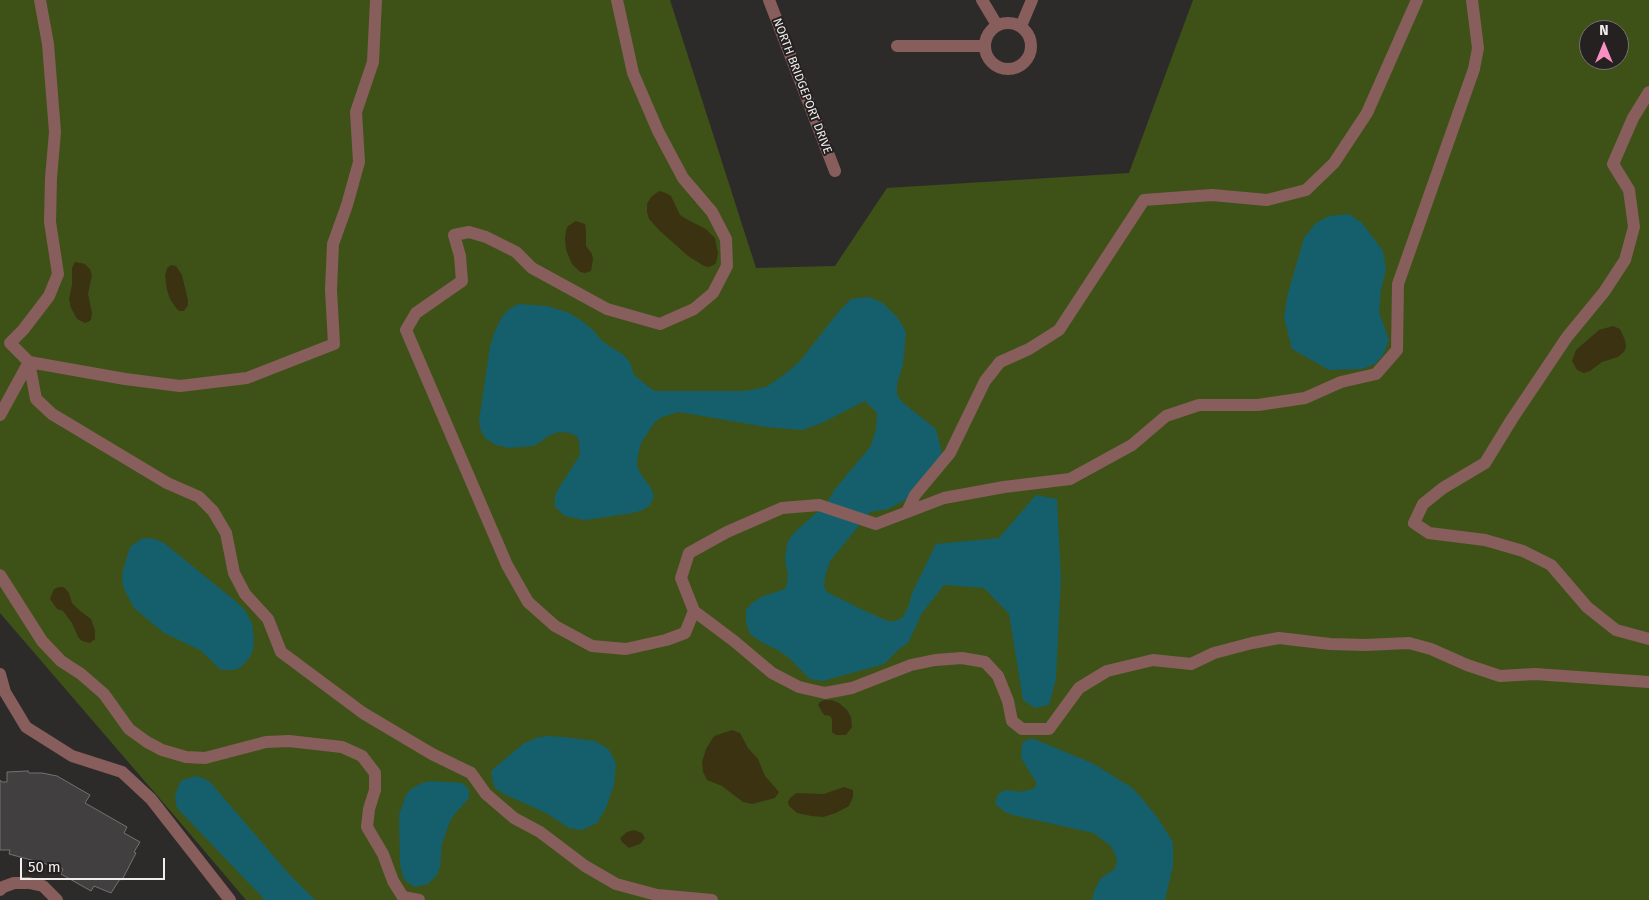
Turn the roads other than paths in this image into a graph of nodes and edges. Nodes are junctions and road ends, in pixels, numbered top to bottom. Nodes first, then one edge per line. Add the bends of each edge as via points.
1 (40, 0) edge
2 (376, 0) edge
3 (617, 0) edge
4 (770, 0) edge
5 (982, 0) edge
6 (1032, 0) edge
7 (1417, 0) edge
8 (1472, 0) edge
9 (997, 26) junction
10 (1021, 26) junction
11 (897, 46) dead end
12 (985, 46) junction
13 (1649, 92) edge
14 (835, 171) dead end
15 (29, 362) junction
16 (0, 414) edge
17 (907, 512) junction
18 (0, 575) edge
19 (694, 611) junction
20 (1649, 639) edge
21 (0, 674) edge
22 (1649, 682) edge
23 (0, 890) edge
24 (57, 900) edge
25 (230, 900) edge
26 (419, 900) edge
27 (712, 900) edge

1 - 15 street via 48,44 56,132 50,222 58,274 50,296 10,343
2 - 15 street via 373,62 356,112 359,162 334,244 331,290 334,344 247,378 180,386
3 - 19 street via 633,73 658,131 683,178 712,212 726,239 726,266 713,293 694,309 660,324 607,309 532,268 516,252 469,232 454,235 462,281 416,313 406,330 507,565 528,602 555,626 592,646 626,649 685,632
4 - 14 street, NORTH BRIDGEPORT DRIVE
5 - 9 street
6 - 10 street
7 - 17 street via 1367,112 1334,163 1306,190 1267,200 1212,195 1144,200 1059,330 1000,362 985,381 950,453 915,495
8 - 17 street via 1478,48 1474,69 1398,284 1397,350 1376,374 1341,382 1305,398 1258,405 1199,405 1166,416 1132,445 1070,479 944,498
9 - 10 street via 1013,23
9 - 12 street via 986,37
10 - 12 street via 1031,39 1032,47 1022,66 1008,70 995,65 989,60
11 - 12 street
13 - 20 street via 1633,118 1613,164 1629,190 1633,218 1634,227 1624,260 1604,292 1567,337 1486,464 1443,488 1423,504 1414,523 1430,533 1486,540 1523,551 1550,565 1587,607 1616,630
15 - 16 street
15 - 27 street via 36,399 52,414 167,483 199,497 213,511 226,534 234,572 245,594 268,619 281,652 363,713 471,773 486,794 514,818 616,884 657,895
17 - 19 street via 876,524 819,505 782,508 728,532 689,553 681,578
18 - 26 street via 42,641 61,661 104,694 130,729 162,750 205,758 266,742 289,741 342,747 362,756 375,774 367,827 403,897
19 - 22 street via 772,673 799,687 826,693 852,688 911,665 935,660 962,658 985,662 998,676 1012,720 1022,729 1049,729 1079,688 1107,671 1153,660 1191,664 1252,642 1279,638 1330,644 1409,642 1500,676 1535,674
21 - 25 street via 5,692 26,727 72,756 122,772 151,799
23 - 24 street via 14,883 29,883 42,886

